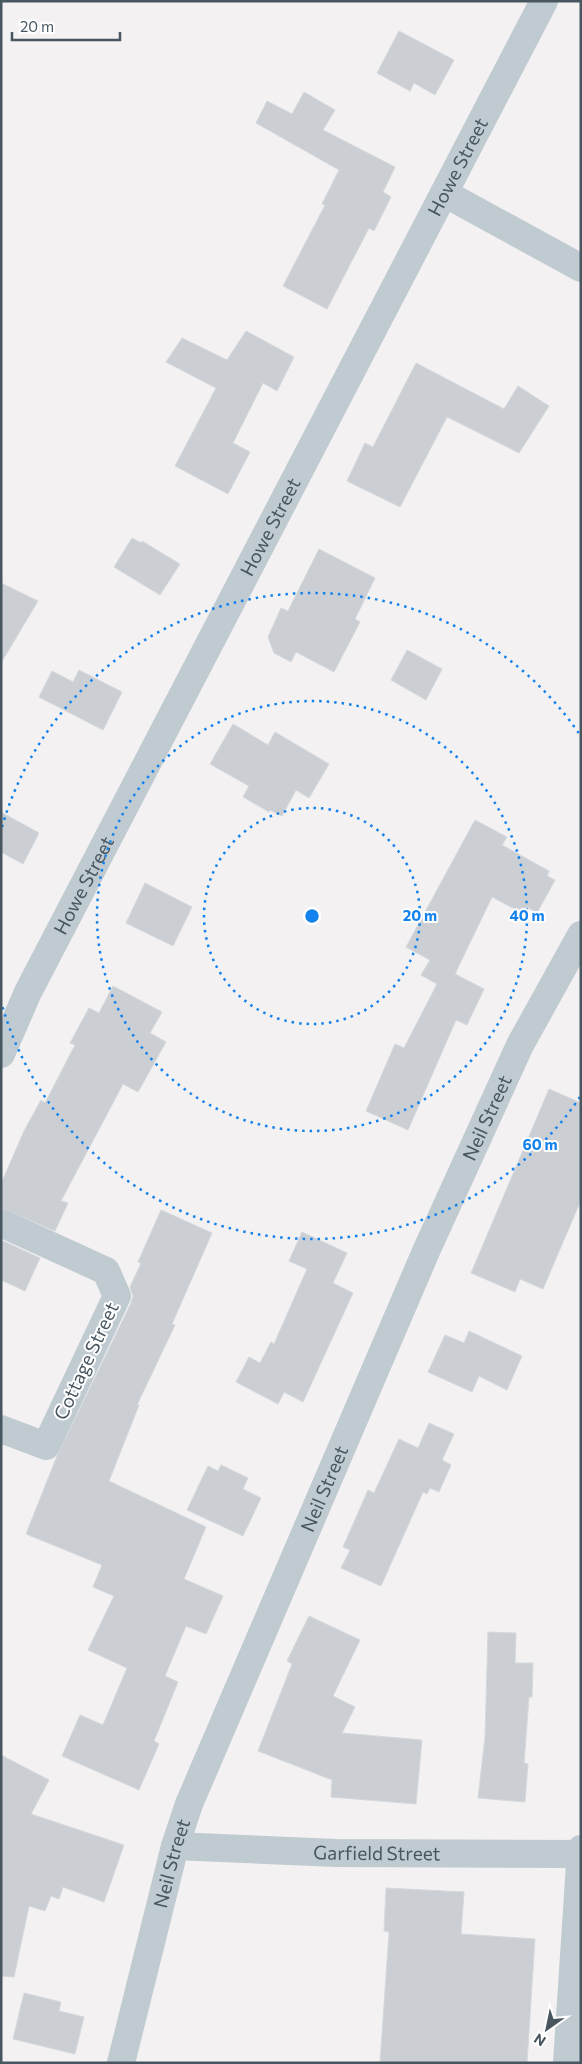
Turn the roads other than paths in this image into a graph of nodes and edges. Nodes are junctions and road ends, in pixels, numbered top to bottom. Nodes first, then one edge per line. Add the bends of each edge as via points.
1 (544, 1) edge
2 (444, 193) junction
3 (581, 268) edge
4 (581, 935) edge
5 (1, 1054) edge
6 (1, 1223) edge
7 (1, 1429) edge
8 (175, 1846) junction
9 (581, 1849) edge
10 (581, 1854) edge
11 (120, 2063) edge
12 (567, 2063) edge

1 - 2 street, Howe Street
2 - 3 street
2 - 5 street, Howe Street via 28,992
4 - 8 street, Neil Street via 520,1045 427,1249 189,1804
6 - 7 street, Cottage Street via 106,1270 117,1296 46,1446
8 - 10 street, Garfield Street via 336,1853
8 - 11 street, Neil Street
9 - 10 street
10 - 12 street

